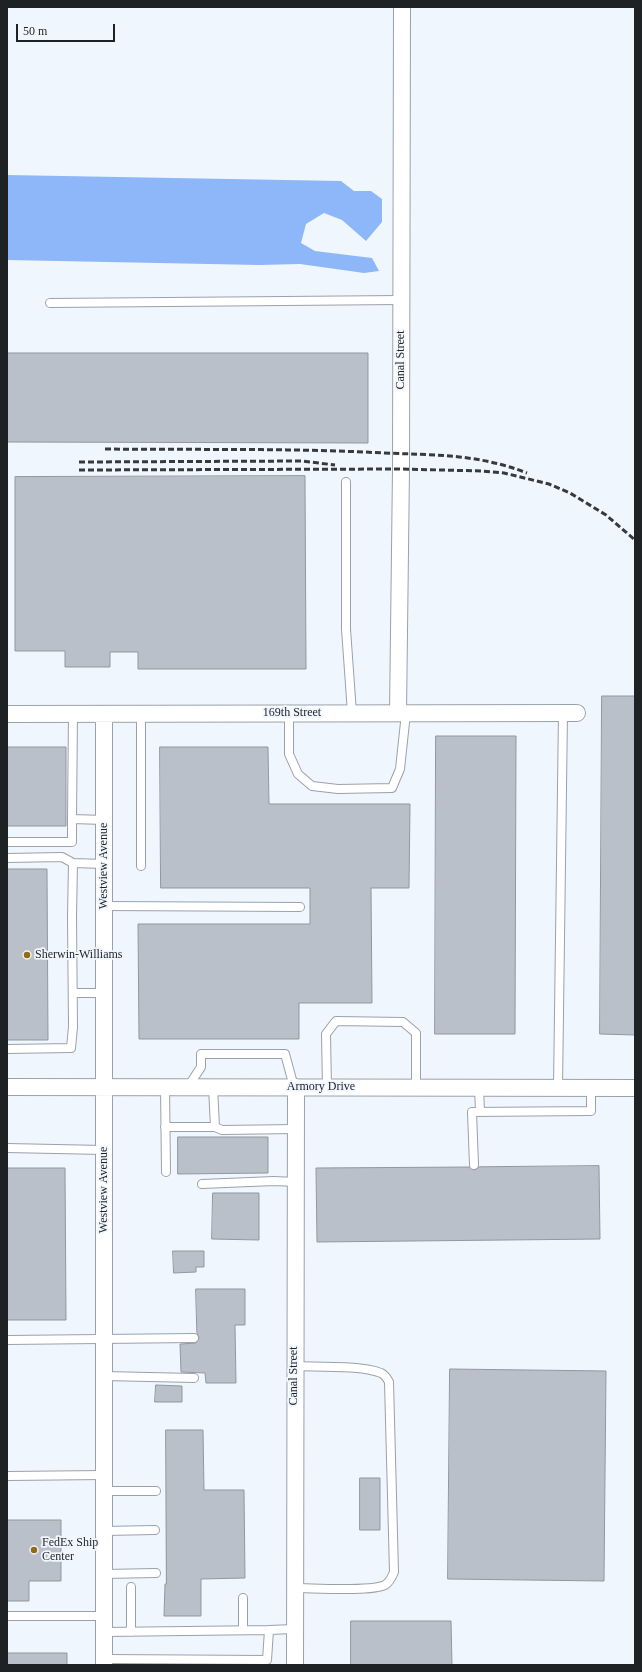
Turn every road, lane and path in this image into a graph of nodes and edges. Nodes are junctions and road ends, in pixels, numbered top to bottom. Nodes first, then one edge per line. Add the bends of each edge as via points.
1 (402, 7) edge
2 (401, 300) junction
3 (50, 302) dead end
4 (346, 482) dead end
5 (288, 713) junction
6 (352, 713) junction
7 (402, 713) junction
8 (570, 713) joint
9 (7, 714) edge
10 (73, 714) junction
11 (104, 714) junction
12 (141, 714) junction
13 (72, 819) junction
14 (104, 820) junction
15 (7, 842) edge
16 (7, 858) edge
17 (73, 863) junction
18 (104, 864) junction
19 (141, 866) dead end
20 (104, 906) junction
21 (300, 907) dead end
22 (73, 993) junction
23 (104, 993) junction
24 (7, 1049) edge
25 (7, 1087) edge
26 (104, 1087) junction
27 (165, 1087) junction
28 (188, 1087) junction
29 (213, 1087) junction
30 (295, 1087) junction
31 (327, 1088) junction
32 (416, 1088) junction
33 (480, 1088) junction
34 (558, 1088) junction
35 (591, 1088) junction
36 (635, 1088) edge
37 (480, 1111) junction
38 (165, 1127) junction
39 (215, 1127) junction
40 (296, 1129) junction
41 (7, 1148) edge
42 (104, 1150) junction
43 (474, 1164) dead end
44 (166, 1172) dead end
45 (295, 1182) junction
46 (202, 1184) dead end
47 (194, 1338) dead end
48 (7, 1340) edge
49 (104, 1340) junction
50 (294, 1366) junction
51 (104, 1376) junction
52 (194, 1378) dead end
53 (7, 1476) edge
54 (104, 1483) junction
55 (156, 1491) dead end
56 (155, 1530) dead end
57 (104, 1531) junction
58 (156, 1573) dead end
59 (104, 1574) junction
60 (131, 1586) dead end
61 (294, 1588) junction
62 (243, 1598) dead end
63 (7, 1616) edge
64 (104, 1616) junction
65 (294, 1629) junction
66 (243, 1630) junction
67 (269, 1630) junction
68 (104, 1632) junction
69 (131, 1632) junction
70 (104, 1662) edge
71 (295, 1665) edge

1 - 2 street, Canal Street
2 - 3 lane
2 - 7 street, Canal Street
4 - 6 lane via 346,629
5 - 6 street, 169th Street
5 - 7 lane via 289,754 298,774 312,786 338,790 392,788 400,769
5 - 12 street, 169th Street
6 - 7 street, 169th Street
7 - 8 street, 169th Street
8 - 34 lane
9 - 10 street, 169th Street
10 - 11 street, 169th Street
10 - 13 lane
11 - 12 street, 169th Street
11 - 14 street, Westview Avenue
12 - 19 lane
13 - 14 lane
13 - 15 lane via 72,842
14 - 18 street, Westview Avenue
16 - 17 lane via 62,857
17 - 18 lane
17 - 22 lane
18 - 20 street, Westview Avenue
20 - 21 lane
20 - 23 street, Westview Avenue
22 - 23 lane
22 - 24 lane via 71,1048
23 - 26 street, Westview Avenue
25 - 26 street, Armory Drive
26 - 27 street, Armory Drive
26 - 42 street, Westview Avenue
27 - 28 street, Armory Drive
27 - 38 lane
28 - 29 street, Armory Drive
28 - 30 lane via 201,1067 201,1054 285,1054
29 - 30 street, Armory Drive
29 - 39 lane
30 - 31 street, Armory Drive
30 - 40 street, Canal Street
31 - 32 street, Armory Drive
31 - 32 lane via 326,1034 336,1021 402,1022 416,1033
32 - 33 street, Armory Drive
33 - 34 street, Armory Drive
33 - 37 lane
34 - 35 street, Armory Drive
35 - 36 street, Armory Drive
35 - 37 lane via 591,1110
37 - 43 lane via 472,1112
38 - 39 lane
38 - 44 lane
39 - 40 lane via 222,1130
40 - 45 street, Canal Street
41 - 42 lane
42 - 49 street, Westview Avenue
45 - 46 lane
45 - 50 street, Canal Street
47 - 49 lane
48 - 49 lane
49 - 51 street, Westview Avenue
50 - 61 street, Canal Street
50 - 61 lane via 359,1369 380,1373 389,1382 394,1572 390,1580 383,1585 359,1589
51 - 52 lane
51 - 54 street, Westview Avenue
53 - 54 lane
54 - 55 lane
54 - 57 street, Westview Avenue
56 - 57 lane
57 - 59 street, Westview Avenue
58 - 59 lane
59 - 64 street, Westview Avenue
60 - 69 lane
61 - 65 street, Canal Street
62 - 66 lane
63 - 64 lane
64 - 68 street, Westview Avenue
65 - 67 lane
65 - 71 street, Canal Street
66 - 67 lane
66 - 69 lane
67 - 70 lane via 267,1660
68 - 69 lane
68 - 70 street, Westview Avenue

